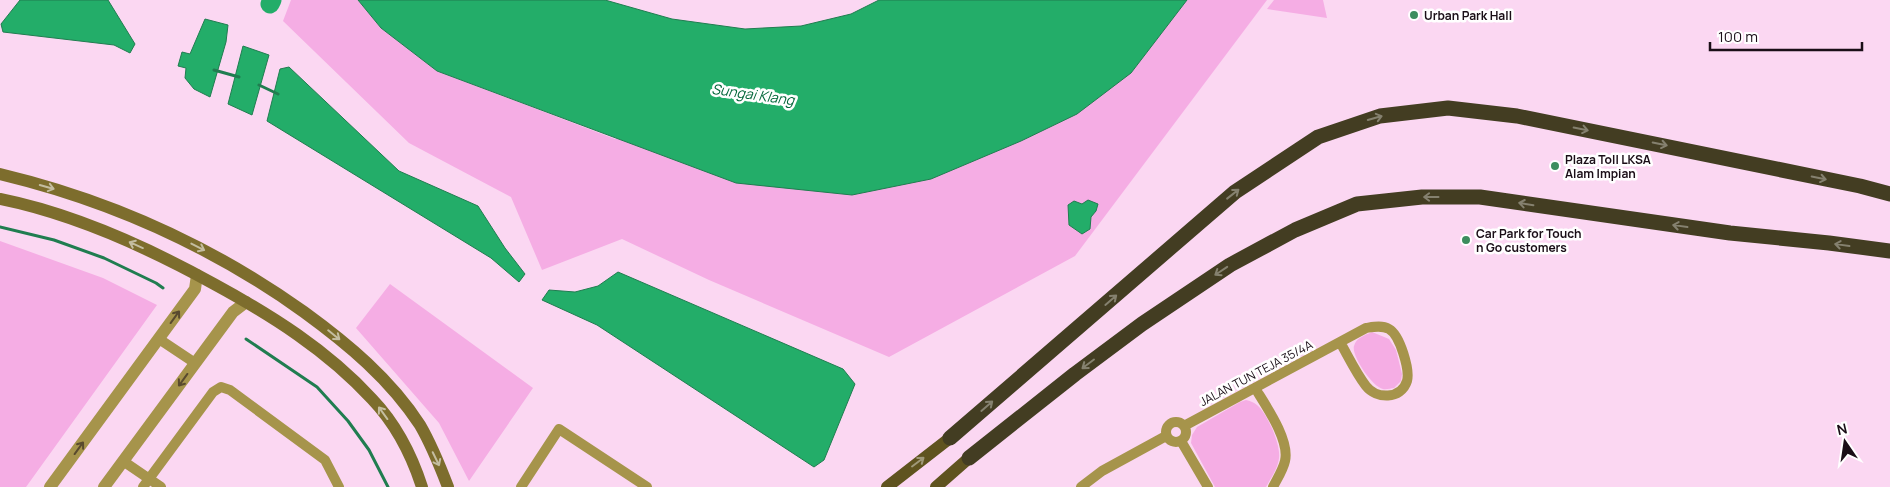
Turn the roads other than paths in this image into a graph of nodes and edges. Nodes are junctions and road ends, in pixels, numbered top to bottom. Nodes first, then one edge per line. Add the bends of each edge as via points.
1 (0, 174) edge
2 (1890, 194) edge
3 (0, 199) edge
4 (1890, 251) edge
5 (197, 275) junction
6 (246, 302) junction
7 (159, 339) junction
8 (1340, 342) junction
9 (195, 363) junction
10 (1256, 388) junction
11 (1184, 426) junction
12 (1166, 436) junction
13 (950, 438) joint
14 (1181, 441) junction
15 (969, 458) joint
16 (123, 461) junction
17 (146, 483) edge
18 (1094, 483) edge
19 (50, 487) edge
20 (104, 487) edge
21 (161, 487) edge
22 (339, 487) edge
23 (422, 487) edge
24 (448, 487) edge
25 (521, 487) edge
26 (647, 487) edge
27 (887, 487) edge
28 (936, 487) edge
29 (1082, 487) edge
30 (1208, 487) edge
31 (1273, 487) edge

1 -> 24 main road via 92,200 140,220 233,266 283,297 365,360 391,389 420,426
13 -> 2 highway via 1235,192 1318,137 1380,116 1448,108 1517,116
5 -> 3 main road via 82,223
4 -> 15 highway via 1720,232 1480,197 1422,197 1357,204 1295,230 1230,266 1135,329
5 - 6 main road
7 -> 5 street via 195,289
6 - 9 street via 233,312
23 -> 6 main road via 397,432 374,400 315,346
7 - 9 street
19 -> 7 street
8 - 8 street, JALAN TUN TEJA 35/4A via 1366,328 1379,326 1389,329 1398,337 1408,373 1402,390 1391,396 1377,395 1366,386
8 - 10 street, JALAN TUN TEJA 35/4A
9 -> 16 street
10 - 11 street, JALAN TUN TEJA 35/4A
10 - 31 street via 1283,443 1285,460
11 - 12 street via 1172,423 1166,428
11 - 14 street via 1186,432
12 - 14 street via 1172,442
12 - 18 street via 1102,471
27 -> 13 main road
14 - 30 street
15 - 28 main road
16 - 17 street
16 - 20 street
17 - 21 street
17 - 22 street via 221,387 230,390 325,460
18 - 29 street
25 - 26 street via 559,429

